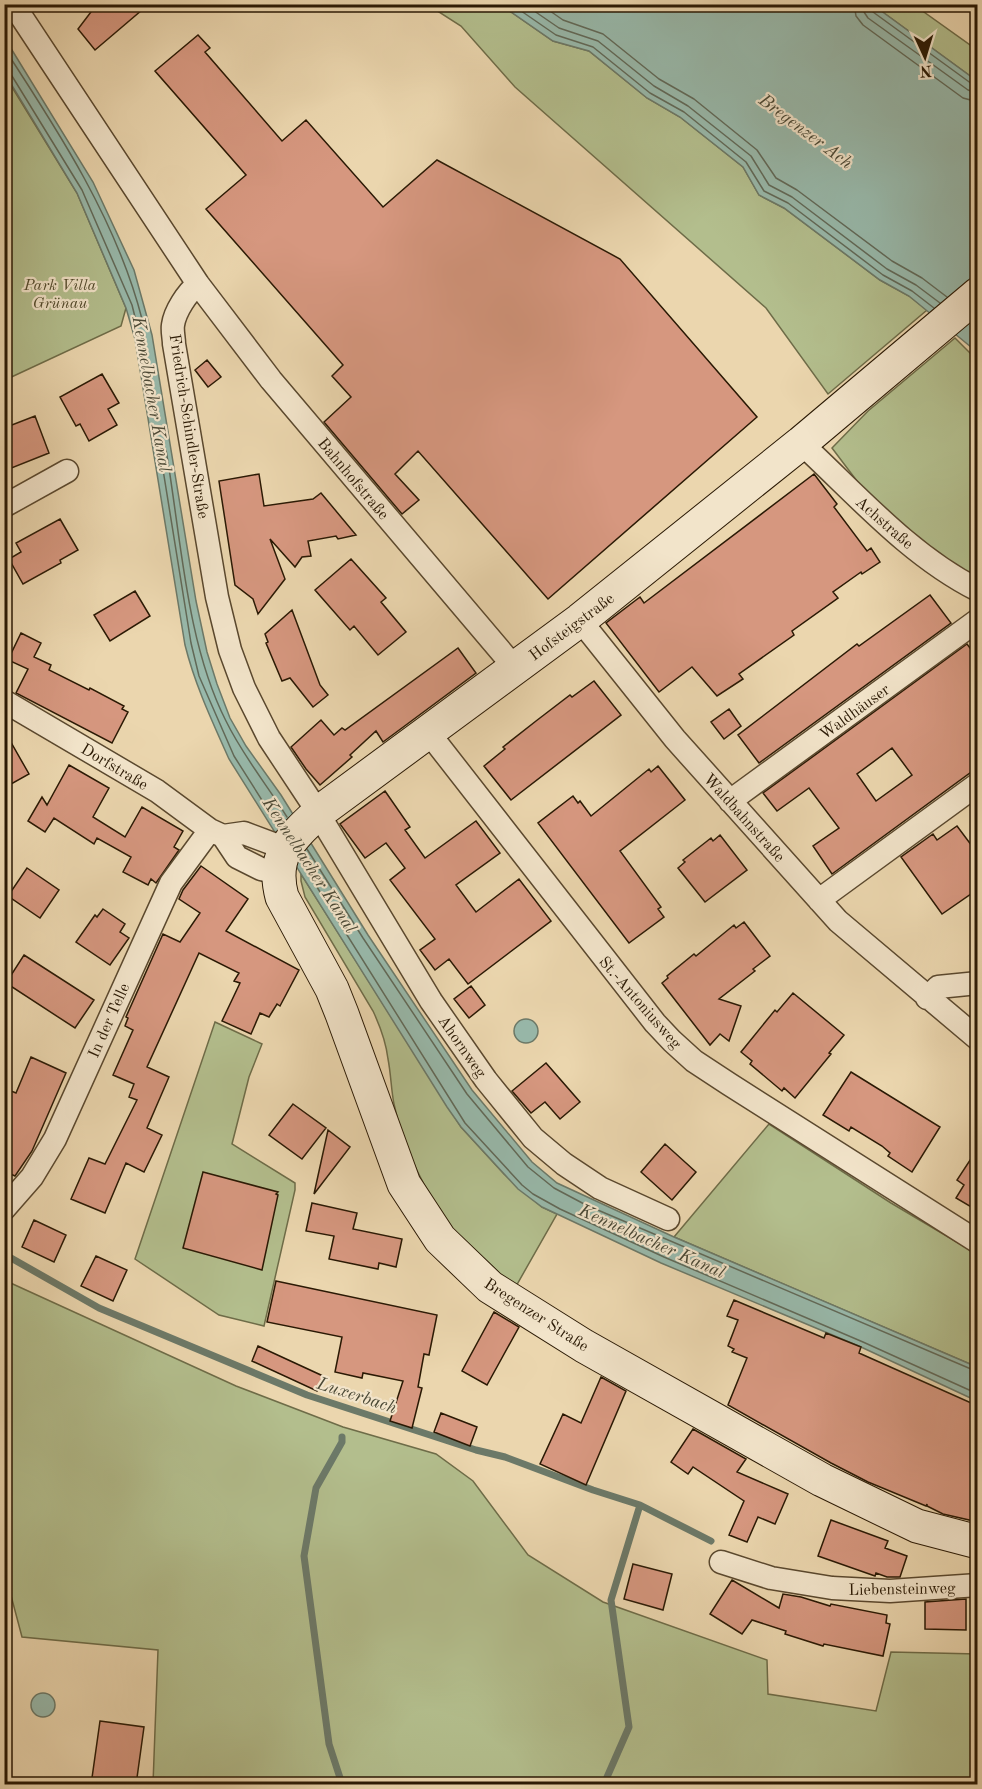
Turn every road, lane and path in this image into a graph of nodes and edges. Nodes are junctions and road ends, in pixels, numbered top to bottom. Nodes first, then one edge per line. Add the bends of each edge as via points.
1 (13, 4) edge
2 (198, 284) junction
3 (978, 294) edge
4 (801, 443) junction
5 (67, 471) dead end
6 (4, 506) edge
7 (978, 590) edge
8 (580, 620) junction
9 (978, 620) edge
10 (515, 668) junction
11 (4, 701) edge
12 (428, 732) junction
13 (978, 784) edge
14 (730, 801) junction
15 (318, 813) junction
16 (217, 833) junction
17 (281, 862) junction
18 (819, 900) junction
19 (978, 983) edge
20 (927, 998) junction
21 (978, 1039) edge
22 (4, 1209) edge
23 (669, 1219) dead end
24 (978, 1242) edge
25 (978, 1542) edge
26 (721, 1562) dead end
27 (978, 1585) edge

1 - 2 street
2 - 10 street, Bahnhofstraße via 272,380
2 - 15 street, Friedrich-Schindler-Straße via 177,312 174,344 217,597 244,688 269,738
3 - 4 main road, Hofsteigstraße
4 - 7 street, Achstraße via 900,536 961,582
4 - 8 main road, Hofsteigstraße
5 - 6 street
8 - 10 main road, Hofsteigstraße
8 - 14 street, Waldbahnstraße via 675,740
9 - 14 street, Waldhäuser
10 - 12 main road, Hofsteigstraße
11 - 16 street, Dorfstraße via 157,791
12 - 15 main road, Hofsteigstraße
12 - 24 street, St.-Antoniusweg via 672,1041 729,1084
13 - 18 street
14 - 18 street, Waldbahnstraße
15 - 17 main road, Hofsteigstraße via 293,837
15 - 23 street, Ahornweg via 431,1001 486,1080 533,1138 600,1188
16 - 17 street via 244,833
16 - 22 street, In der Telle via 171,883 55,1139 32,1177
17 - 25 main road, Bregenzer Straße via 278,884 282,897 332,989 404,1184 440,1239 490,1287 584,1346 822,1480 917,1526
18 - 20 street, Waldbahnstraße
19 - 20 street via 938,987
20 - 21 street, Waldbahnstraße
26 - 27 street, Liebensteinweg via 771,1578 832,1588 890,1591

